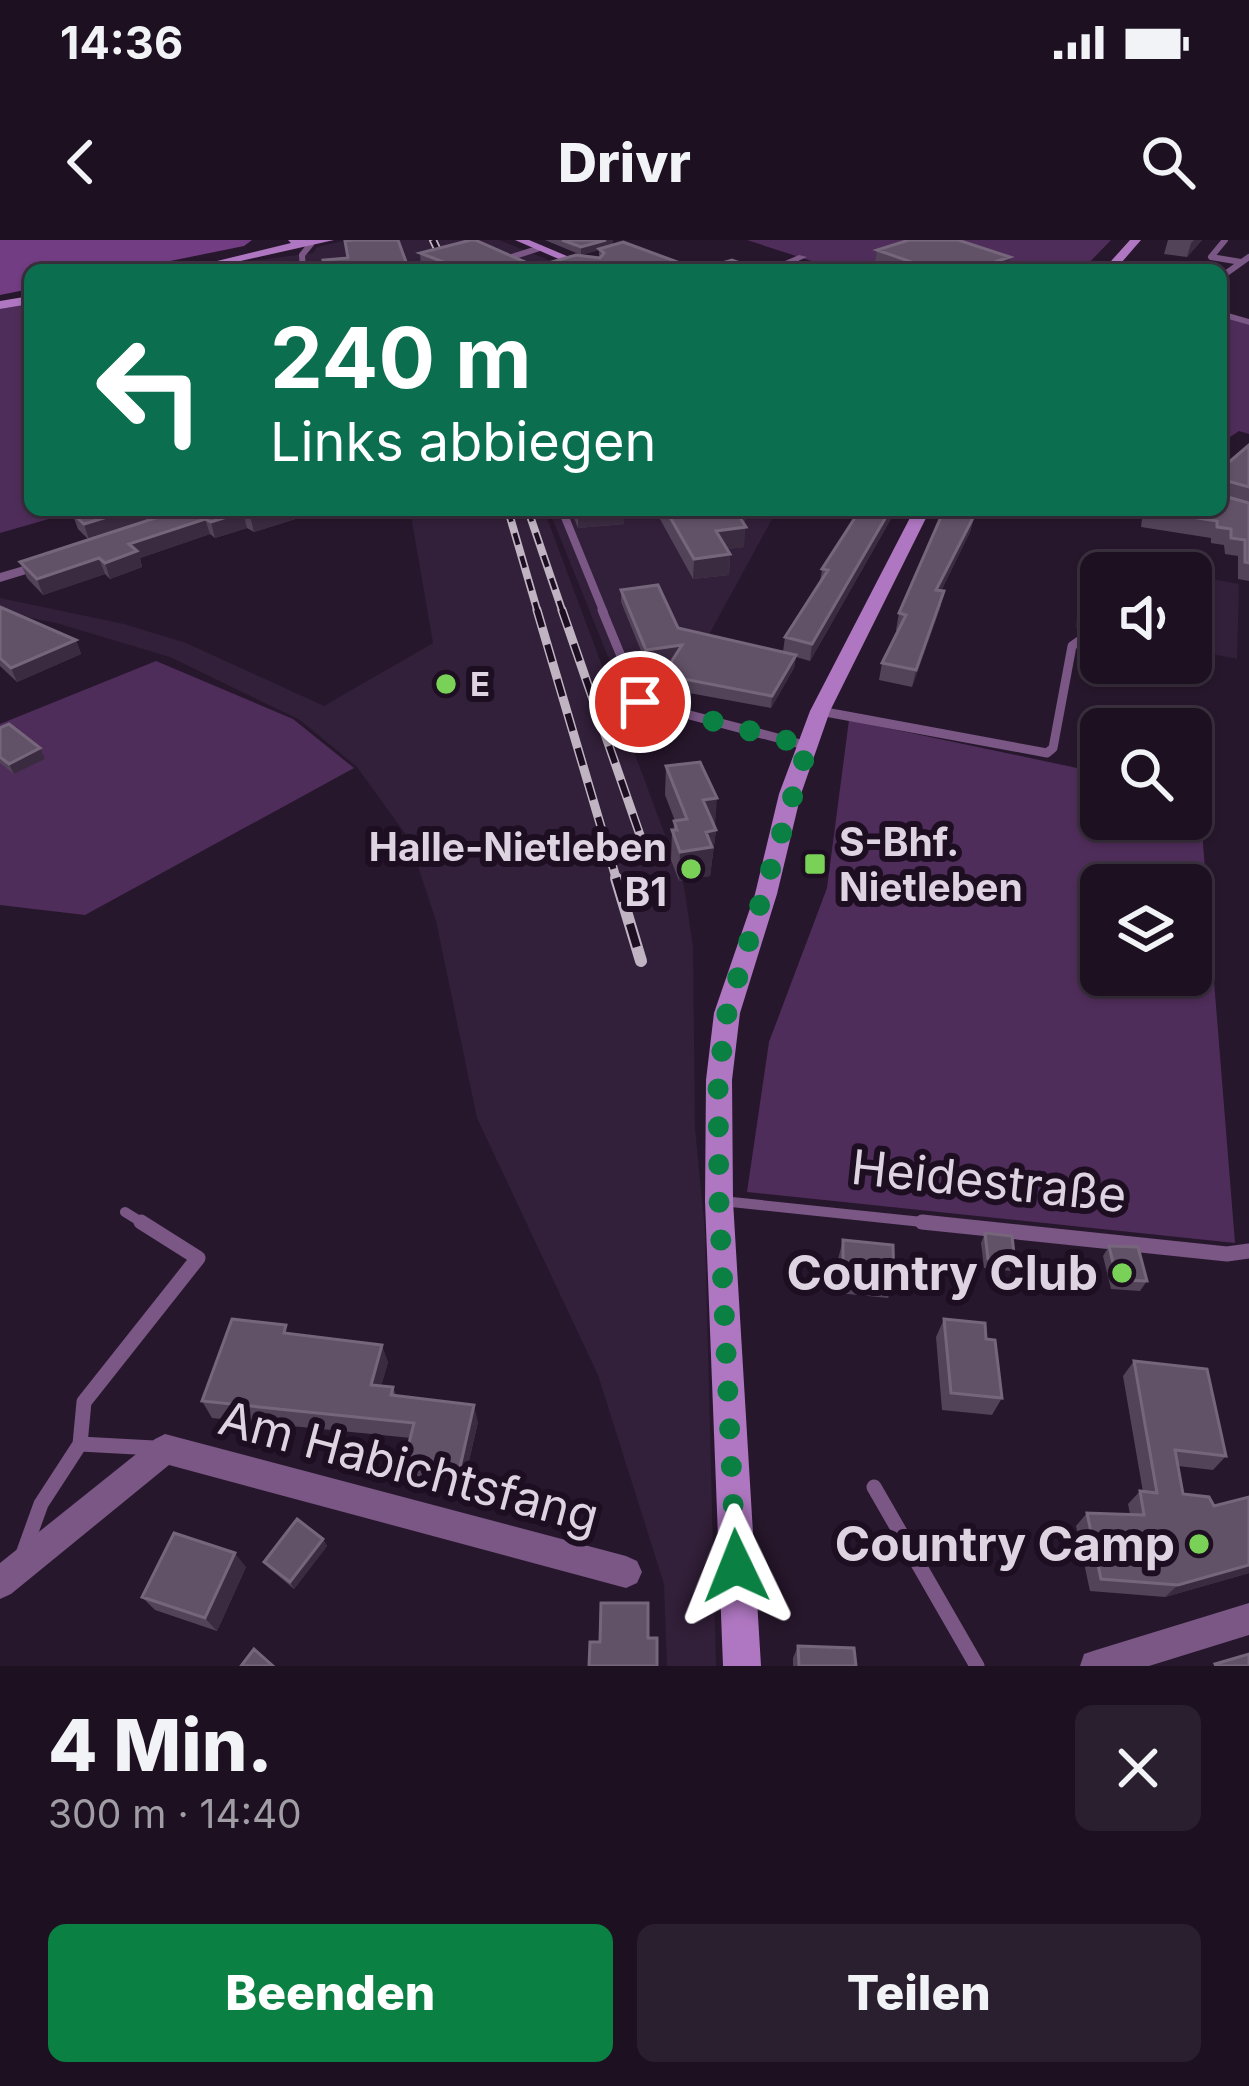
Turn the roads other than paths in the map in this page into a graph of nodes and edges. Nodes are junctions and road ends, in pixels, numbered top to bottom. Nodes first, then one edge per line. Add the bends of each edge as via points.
1 (329, 240) edge
2 (520, 240) edge
3 (1136, 240) edge
4 (1225, 240) edge
5 (302, 242) edge
6 (540, 248) junction
7 (802, 257) dead end
8 (1249, 257) edge
9 (505, 259) edge
10 (1241, 262) junction
11 (211, 264) edge
12 (574, 264) edge
13 (784, 264) edge
14 (1114, 264) edge
15 (1227, 272) edge
16 (564, 516) edge
17 (919, 516) edge
18 (65, 557) edge
19 (0, 578) edge
20 (1080, 640) edge
21 (820, 711) junction
22 (808, 746) junction
23 (719, 1201) junction
24 (124, 1212) dead end
25 (1249, 1251) edge
26 (80, 1444) junction
27 (165, 1449) junction
28 (874, 1487) dead end
29 (626, 1572) dead end
30 (9, 1575) edge
31 (1249, 1619) edge
32 (742, 1666) edge
33 (977, 1666) edge
34 (1096, 1666) edge

1 - 5 main road
2 - 6 main road
3 - 14 main road
4 - 10 lane via 1211,257
5 - 11 main road
6 - 9 lane
6 - 12 main road
7 - 13 street
8 - 10 lane
10 - 15 lane
16 - 22 lane via 640,702
17 - 21 main road
18 - 19 street
20 - 21 lane via 1072,646 1047,753
21 - 22 main road
22 - 23 main road via 727,1013 718,1080
23 - 25 lane, Heidestraße
23 - 32 main road
24 - 26 lane via 198,1258 84,1402
26 - 27 lane
26 - 30 lane
27 - 29 street, Am Habichtsfang
27 - 30 street, Am Habichtsfang
28 - 33 lane
31 - 34 street

